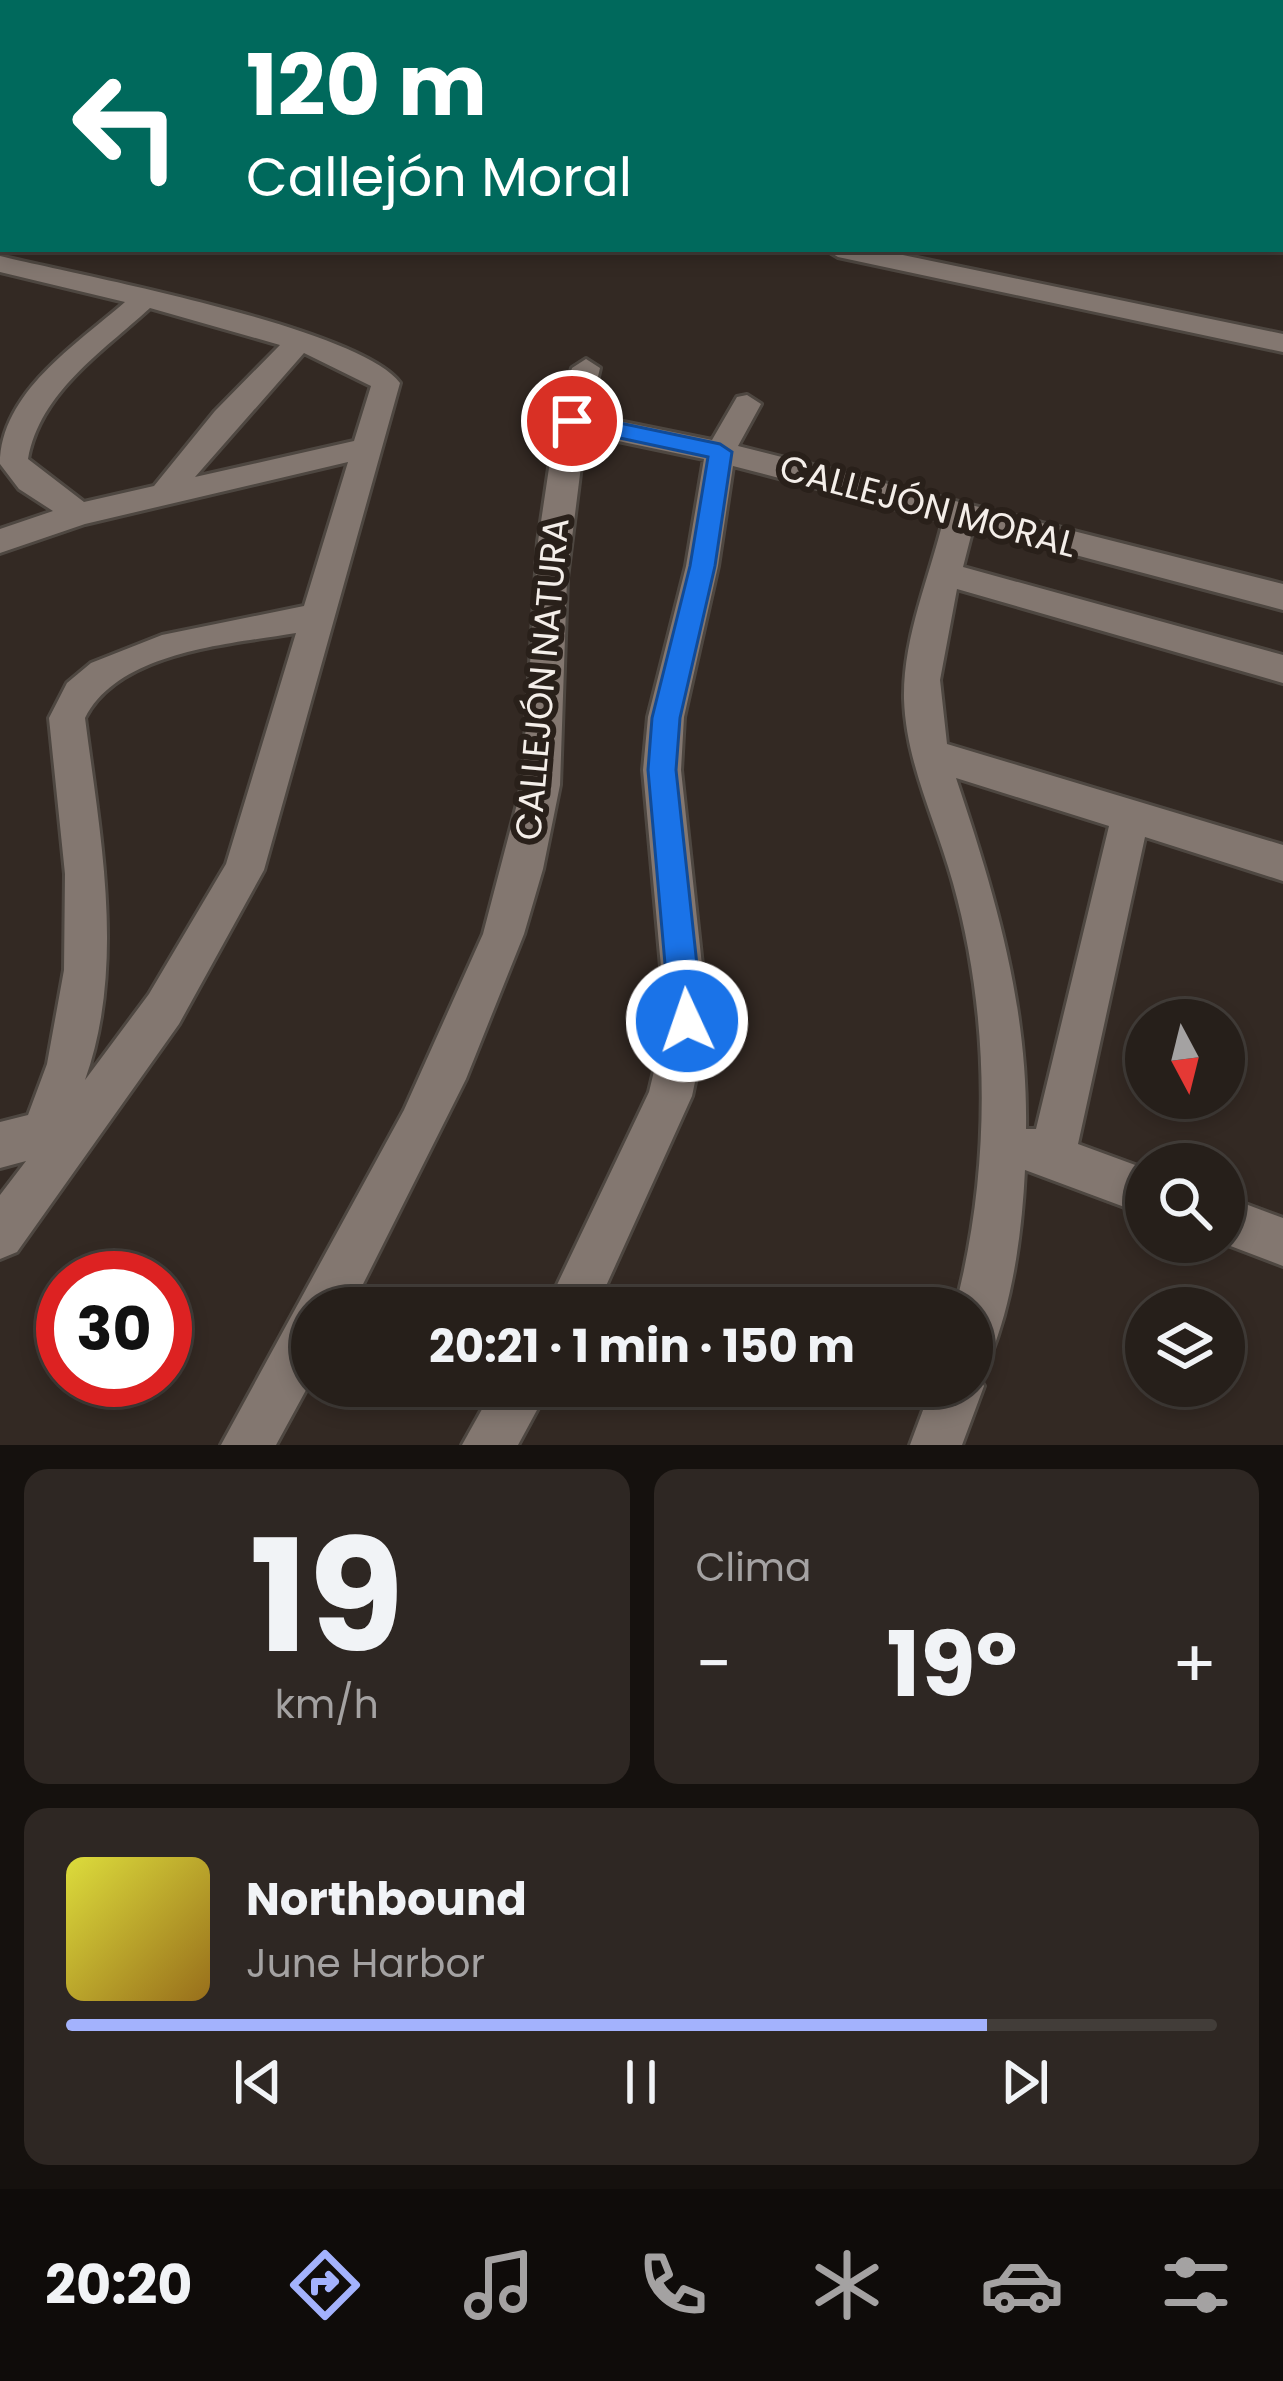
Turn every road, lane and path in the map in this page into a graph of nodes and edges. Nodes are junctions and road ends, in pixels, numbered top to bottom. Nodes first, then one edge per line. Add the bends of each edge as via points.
1 (852, 252) edge
2 (0, 264) edge
3 (143, 300) junction
4 (299, 342) junction
5 (1283, 343) edge
6 (586, 368) dead end
7 (747, 404) dead end
8 (572, 421) junction
9 (362, 449) junction
10 (720, 452) junction
11 (164, 495) junction
12 (80, 514) junction
13 (960, 515) junction
14 (0, 541) edge
15 (949, 575) junction
16 (1283, 597) edge
17 (316, 617) junction
18 (1283, 668) edge
19 (928, 754) junction
20 (1132, 814) junction
21 (1283, 863) edge
22 (62, 1131) junction
23 (1007, 1142) junction
24 (0, 1145) edge
25 (1052, 1158) junction
26 (1125, 1184) edge
27 (1245, 1228) edge
28 (0, 1234) edge
29 (1283, 1242) edge
30 (335, 1287) edge
31 (581, 1287) edge
32 (987, 1287) edge
33 (291, 1367) edge
34 (511, 1407) edge
35 (950, 1407) edge
36 (248, 1445) edge
37 (488, 1445) edge
38 (936, 1445) edge

1 - 5 street
2 - 3 street
3 - 4 street
3 - 12 street via 56,384 14,440 13,461 30,481
4 - 9 street via 380,373 384,397
4 - 11 street
6 - 8 street, CALLEJÓN NATURA
7 - 10 street
8 - 10 street, CALLEJÓN MORAL
8 - 30 street, CALLEJÓN NATURA via 559,498 538,803 519,884 420,1124
9 - 11 street
9 - 17 street
10 - 13 street, CALLEJÓN MORAL
10 - 31 street via 662,770 687,1021 670,1096
11 - 12 street
12 - 14 street
13 - 15 street
13 - 16 street, CALLEJÓN MORAL
15 - 18 street
15 - 19 street via 924,658
17 - 22 street via 244,871 164,1009
17 - 22 street via 136,658 71,700 85,970
19 - 20 street
19 - 23 street via 978,903 995,991
20 - 21 street
20 - 25 street
22 - 24 street
22 - 28 street
23 - 25 street
23 - 32 street
25 - 26 street
27 - 29 street
33 - 36 street
34 - 37 street
35 - 38 street

